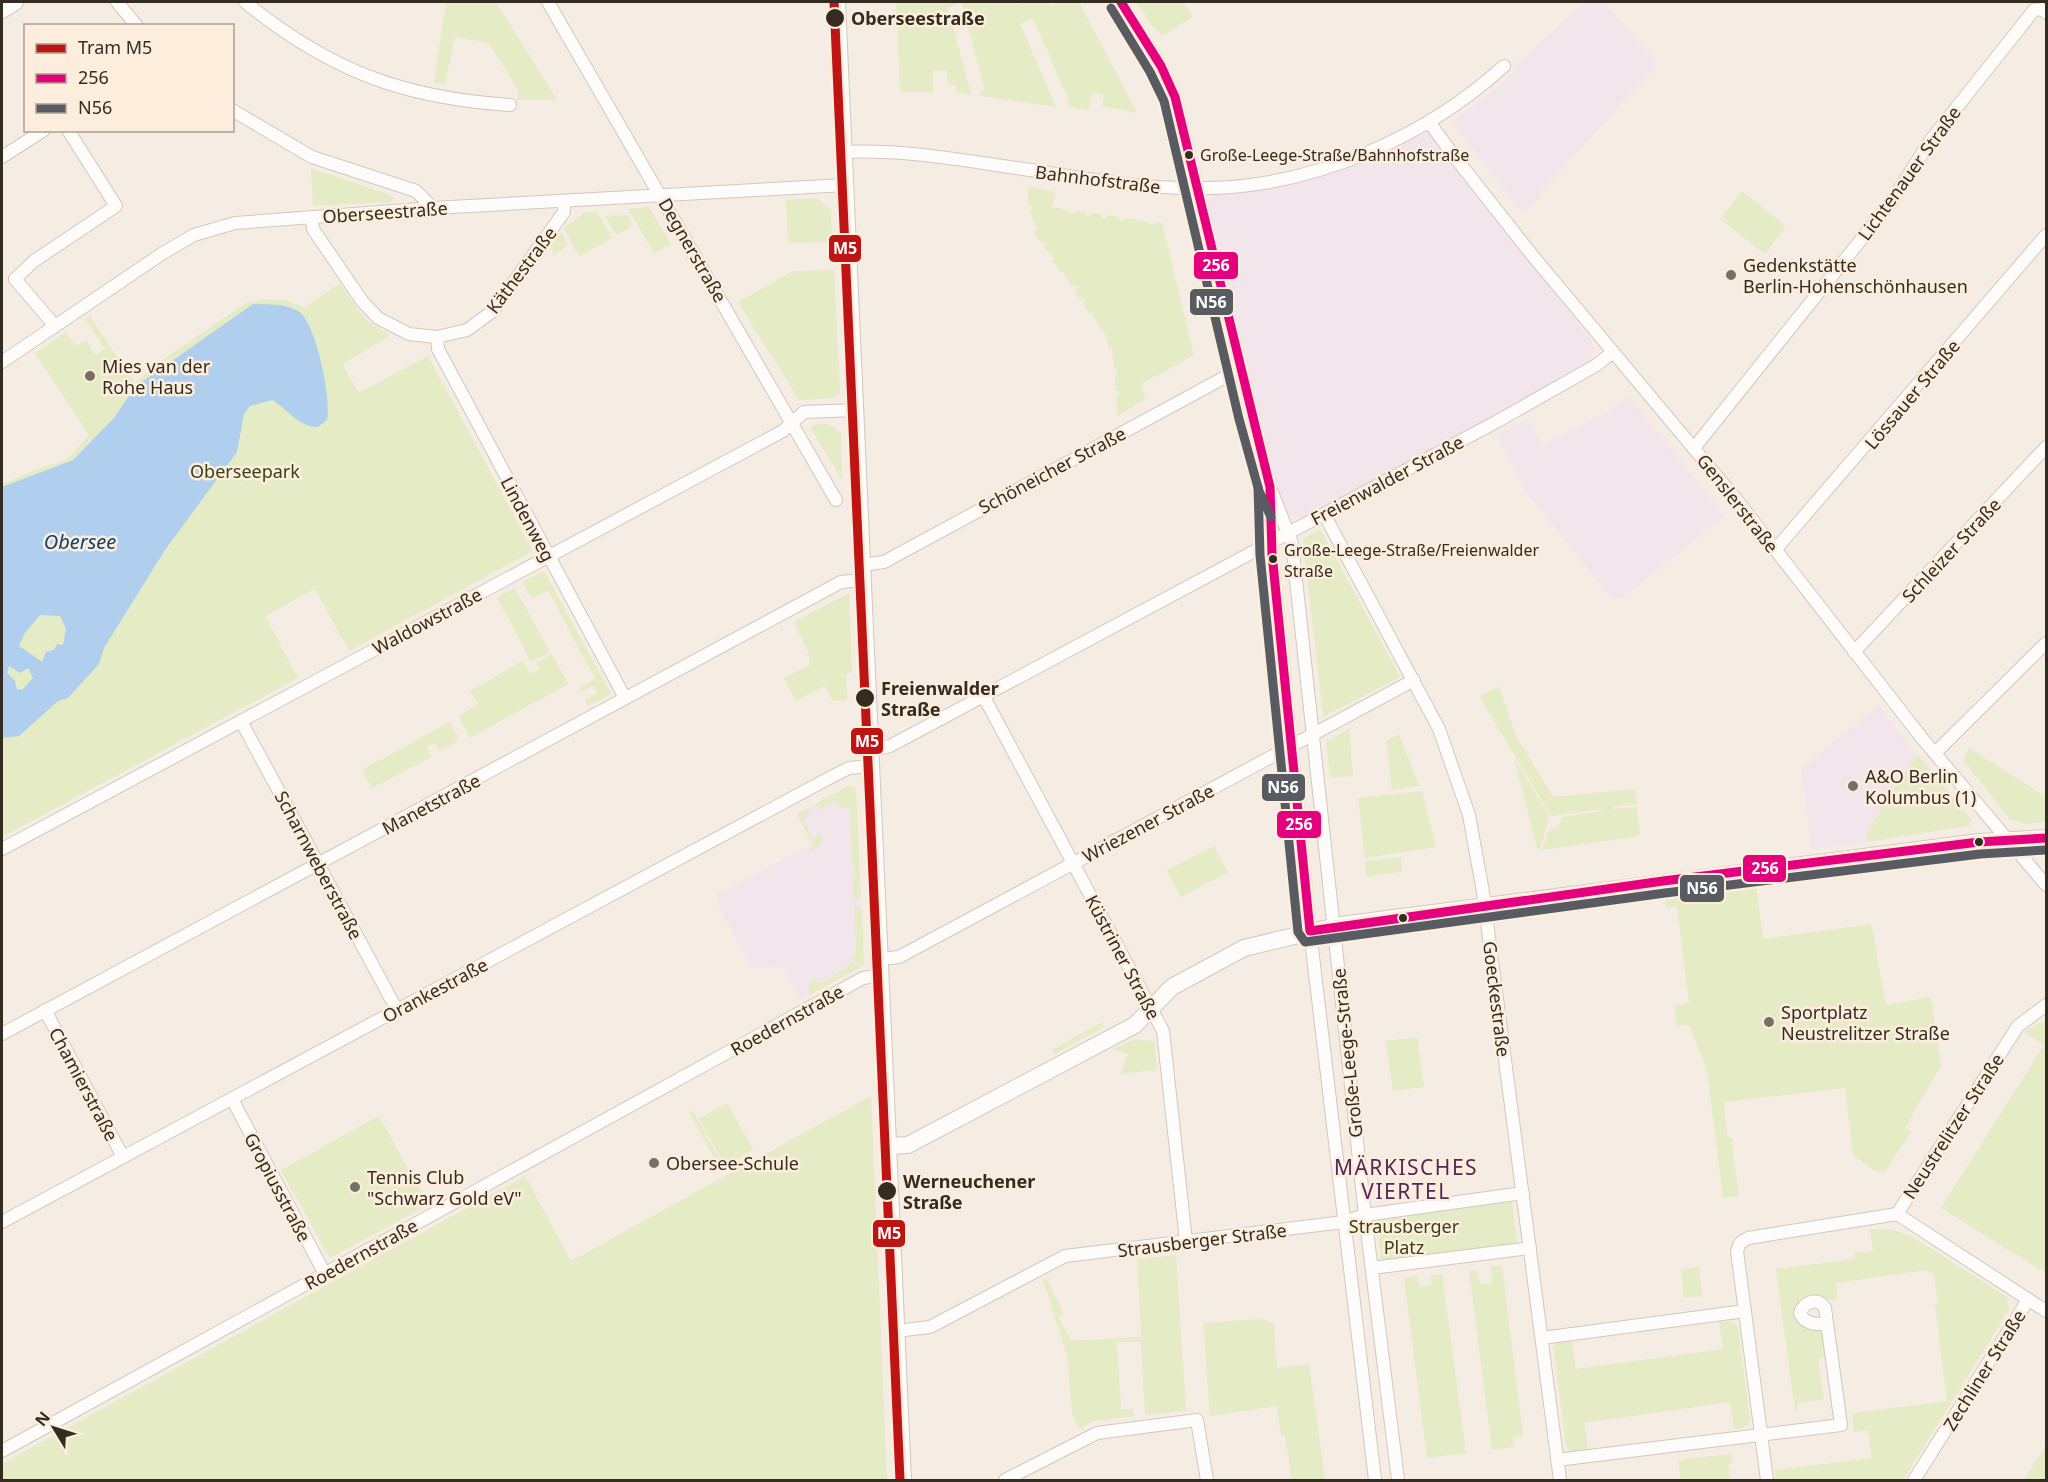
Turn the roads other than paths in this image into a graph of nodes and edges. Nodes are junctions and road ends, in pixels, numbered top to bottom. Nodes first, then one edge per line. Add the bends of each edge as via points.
1 (15, 2) edge
2 (117, 2) edge
3 (245, 2) edge
4 (548, 2) edge
5 (837, 2) edge
6 (1121, 2) edge
7 (2042, 9) edge
8 (2, 10) edge
9 (135, 24) edge
10 (1504, 66) dead end
11 (510, 105) dead end
12 (234, 111) edge
13 (1430, 122) junction
14 (41, 132) edge
15 (69, 132) edge
16 (843, 152) junction
17 (2, 157) edge
18 (844, 185) junction
19 (1197, 188) junction
20 (662, 195) junction
21 (564, 202) junction
22 (433, 208) junction
23 (312, 218) junction
24 (2046, 235) edge
25 (2, 279) edge
26 (15, 279) junction
27 (55, 327) junction
28 (437, 337) junction
29 (1614, 352) junction
30 (2, 362) edge
31 (1241, 372) junction
32 (855, 410) junction
33 (792, 423) junction
34 (2046, 447) edge
35 (1694, 448) junction
36 (1270, 487) junction
37 (836, 500) dead end
38 (1324, 514) junction
39 (1290, 533) junction
40 (1272, 542) junction
41 (1775, 550) junction
42 (547, 556) junction
43 (862, 572) junction
44 (2046, 643) edge
45 (1854, 652) junction
46 (1414, 680) junction
47 (984, 697) junction
48 (625, 698) junction
49 (241, 721) junction
50 (1313, 734) junction
51 (1293, 745) junction
52 (1935, 753) junction
53 (871, 758) junction
54 (2046, 838) edge
55 (2009, 839) junction
56 (2, 849) edge
57 (318, 864) junction
58 (1073, 864) junction
59 (2046, 885) edge
60 (1485, 904) junction
61 (1334, 926) junction
62 (1310, 931) junction
63 (880, 967) junction
64 (2046, 1005) edge
65 (45, 1010) junction
66 (398, 1010) junction
67 (1151, 1010) junction
68 (2, 1034) edge
69 (232, 1100) junction
70 (888, 1146) junction
71 (123, 1157) junction
72 (1523, 1193) junction
73 (1897, 1214) junction
74 (1365, 1215) junction
75 (2, 1222) edge
76 (1344, 1222) junction
77 (1186, 1241) junction
78 (1530, 1248) junction
79 (1372, 1268) junction
80 (325, 1274) junction
81 (2028, 1300) junction
82 (1744, 1311) junction
83 (2046, 1311) edge
84 (1827, 1324) dead end
85 (896, 1331) junction
86 (1542, 1338) junction
87 (1760, 1433) junction
88 (2, 1451) edge
89 (1557, 1461) junction
90 (903, 1480) edge
91 (1005, 1480) edge
92 (1207, 1480) edge
93 (1375, 1480) edge
94 (1398, 1480) edge
95 (1560, 1480) edge
96 (1767, 1480) edge
97 (1914, 1480) edge

1 - 8 main road
2 - 9 street
3 - 11 street via 311,50 372,78 455,101
4 - 20 street, Degnerstraße
5 - 16 main road
6 - 19 street, Große-Leege-Straße via 1173,90
7 - 35 street, Lichtenauer Straße via 1930,141 1892,201
10 - 13 street, Bahnhofstraße
12 - 22 street via 312,157 416,191
13 - 19 street, Bahnhofstraße via 1372,150 1319,168 1252,185
13 - 29 street, Genslerstraße via 1510,227
14 - 17 street
15 - 26 street via 116,206 34,261
16 - 18 main road
16 - 19 street, Bahnhofstraße via 916,154 1162,188
18 - 20 street, Oberseestraße
18 - 32 main road
19 - 31 street, Große-Leege-Straße
20 - 21 street, Oberseestraße
20 - 33 street, Degnerstraße
21 - 22 street, Oberseestraße
21 - 28 street, Käthestraße via 564,212 493,311 467,330
22 - 23 street, Oberseestraße
23 - 27 street, Oberseestraße via 235,223 195,235
23 - 28 street, Käthestraße via 313,229 369,310 398,330
24 - 41 street, Lössauer Straße
25 - 26 street
26 - 27 street
27 - 30 street, Oberseestraße
28 - 42 street, Lindenweg via 438,349
29 - 35 street, Genslerstraße
29 - 38 street, Freienwalder Straße via 1496,422
31 - 36 street, Große-Leege-Straße
31 - 43 street, Schöneicher Straße
32 - 33 street, Waldowstraße via 804,412
32 - 43 main road
33 - 37 street, Degnerstraße
33 - 42 street, Waldowstraße
34 - 45 street, Schleizer Straße
35 - 41 street, Genslerstraße
36 - 39 street, Große-Leege-Straße
36 - 40 street, Große-Leege-Straße
38 - 39 street, Freienwalder Straße
38 - 46 street, Goeckestraße
39 - 40 street, Freienwalder Straße
39 - 50 street, Große-Leege-Straße
40 - 47 street, Freienwalder Straße
40 - 51 street, Große-Leege-Straße
41 - 45 street, Genslerstraße
42 - 48 street, Lindenweg
42 - 49 street, Waldowstraße
43 - 48 street, Manetstraße
43 - 53 main road
44 - 52 street
45 - 52 street, Genslerstraße
46 - 50 street, Wriezener Straße
46 - 60 street, Goeckestraße via 1439,729 1458,780 1475,842
47 - 53 street, Freienwalder Straße
47 - 58 street, Küstriner Straße
48 - 57 street, Manetstraße
49 - 56 street, Waldowstraße
49 - 57 street, Scharnweberstraße
50 - 51 street, Wriezener Straße
50 - 61 street, Große-Leege-Straße
51 - 58 street, Wriezener Straße
51 - 62 street, Große-Leege-Straße
52 - 55 street, Genslerstraße
53 - 63 main road
53 - 66 street, Orankestraße
54 - 55 main road
55 - 59 street, Genslerstraße
55 - 60 main road
57 - 65 street, Manetstraße
57 - 66 street, Scharnweberstraße
58 - 63 street, Wriezener Straße
58 - 67 street, Küstriner Straße
60 - 61 main road
60 - 72 street, Goeckestraße
61 - 62 main road
61 - 74 street, Große-Leege-Straße
62 - 67 main road via 1244,948 1172,987
62 - 76 street, Große-Leege-Straße
63 - 70 main road
63 - 80 street, Roedernstraße
64 - 73 street, Neustrelitzer Straße via 2018,1026
65 - 68 street, Manetstraße
65 - 71 street, Chamierstraße
66 - 69 street, Orankestraße
67 - 70 main road via 1136,1025 918,1140
67 - 77 street, Küstriner Straße via 1165,1043
69 - 71 street, Orankestraße
69 - 80 street, Gropiusstraße
70 - 85 main road
71 - 75 street, Orankestraße
72 - 74 street, Strausberger Straße
72 - 78 street, Goeckestraße
73 - 81 street, Zechliner Straße
73 - 82 street, Neustrelitzer Straße via 1744,1239 1737,1251
74 - 76 street, Strausberger Straße
74 - 79 street, Große-Leege-Straße
76 - 77 street, Strausberger Straße
76 - 93 street, Große-Leege-Straße
77 - 85 street, Strausberger Straße via 1065,1256 930,1327
78 - 79 street
78 - 86 street, Goeckestraße
79 - 94 street, Große-Leege-Straße
80 - 88 street, Roedernstraße
81 - 83 street
81 - 97 street, Zechliner Straße
82 - 86 street
82 - 87 street, Neustrelitzer Straße
84 - 87 street via 1841,1425
85 - 90 main road
86 - 89 street, Goeckestraße
87 - 89 street
87 - 96 street, Neustrelitzer Straße
89 - 95 street, Goeckestraße
91 - 92 street via 1097,1433 1197,1420

